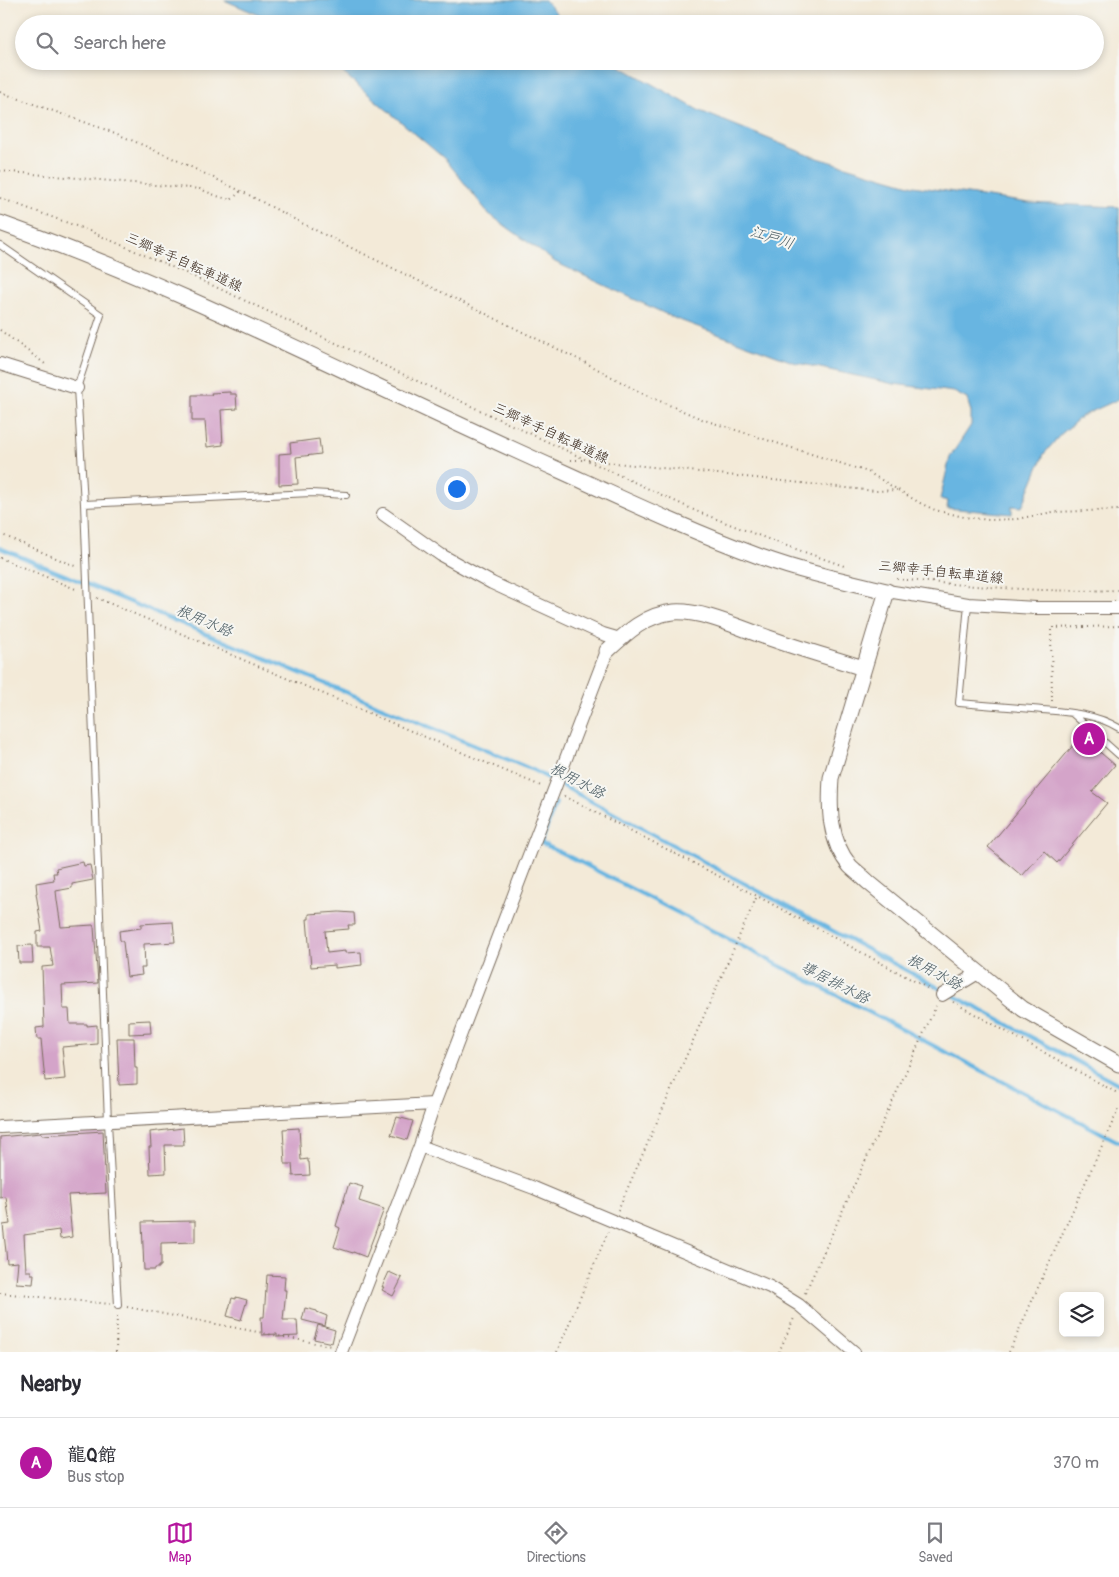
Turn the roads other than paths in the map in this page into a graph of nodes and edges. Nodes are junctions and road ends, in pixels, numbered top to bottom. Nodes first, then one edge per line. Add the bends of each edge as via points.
1 (0, 223) edge
2 (0, 244) edge
3 (0, 364) edge
4 (77, 388) junction
5 (346, 495) dead end
6 (84, 504) junction
7 (383, 514) dead end
8 (892, 585) junction
9 (968, 604) junction
10 (1119, 608) edge
11 (620, 639) junction
12 (607, 651) joint
13 (863, 668) junction
14 (1072, 713) junction
15 (1119, 728) edge
16 (1119, 755) edge
17 (978, 973) junction
18 (942, 995) road end
19 (1119, 1064) edge
20 (434, 1104) junction
21 (108, 1122) junction
22 (0, 1127) edge
23 (420, 1146) junction
24 (118, 1305) road end
25 (342, 1350) edge
26 (854, 1352) edge

1 - 8 street via 92,257 180,295 507,447 761,557 823,576
2 - 4 lane via 101,315
3 - 4 street
4 - 6 lane
5 - 6 lane via 311,493
6 - 21 lane
7 - 11 street via 441,555 492,583
8 - 9 street
8 - 13 street
9 - 10 street
9 - 14 lane via 959,703
11 - 12 street
11 - 13 street via 650,618 674,612 699,614
12 - 20 street
13 - 17 street via 832,778 832,828 840,850 868,882
14 - 15 lane via 1093,716
14 - 16 lane
17 - 18 street
17 - 19 street via 1023,1009
20 - 21 street
20 - 23 street
21 - 22 street
21 - 24 lane
23 - 25 street
23 - 26 street via 534,1188 770,1287 799,1305

